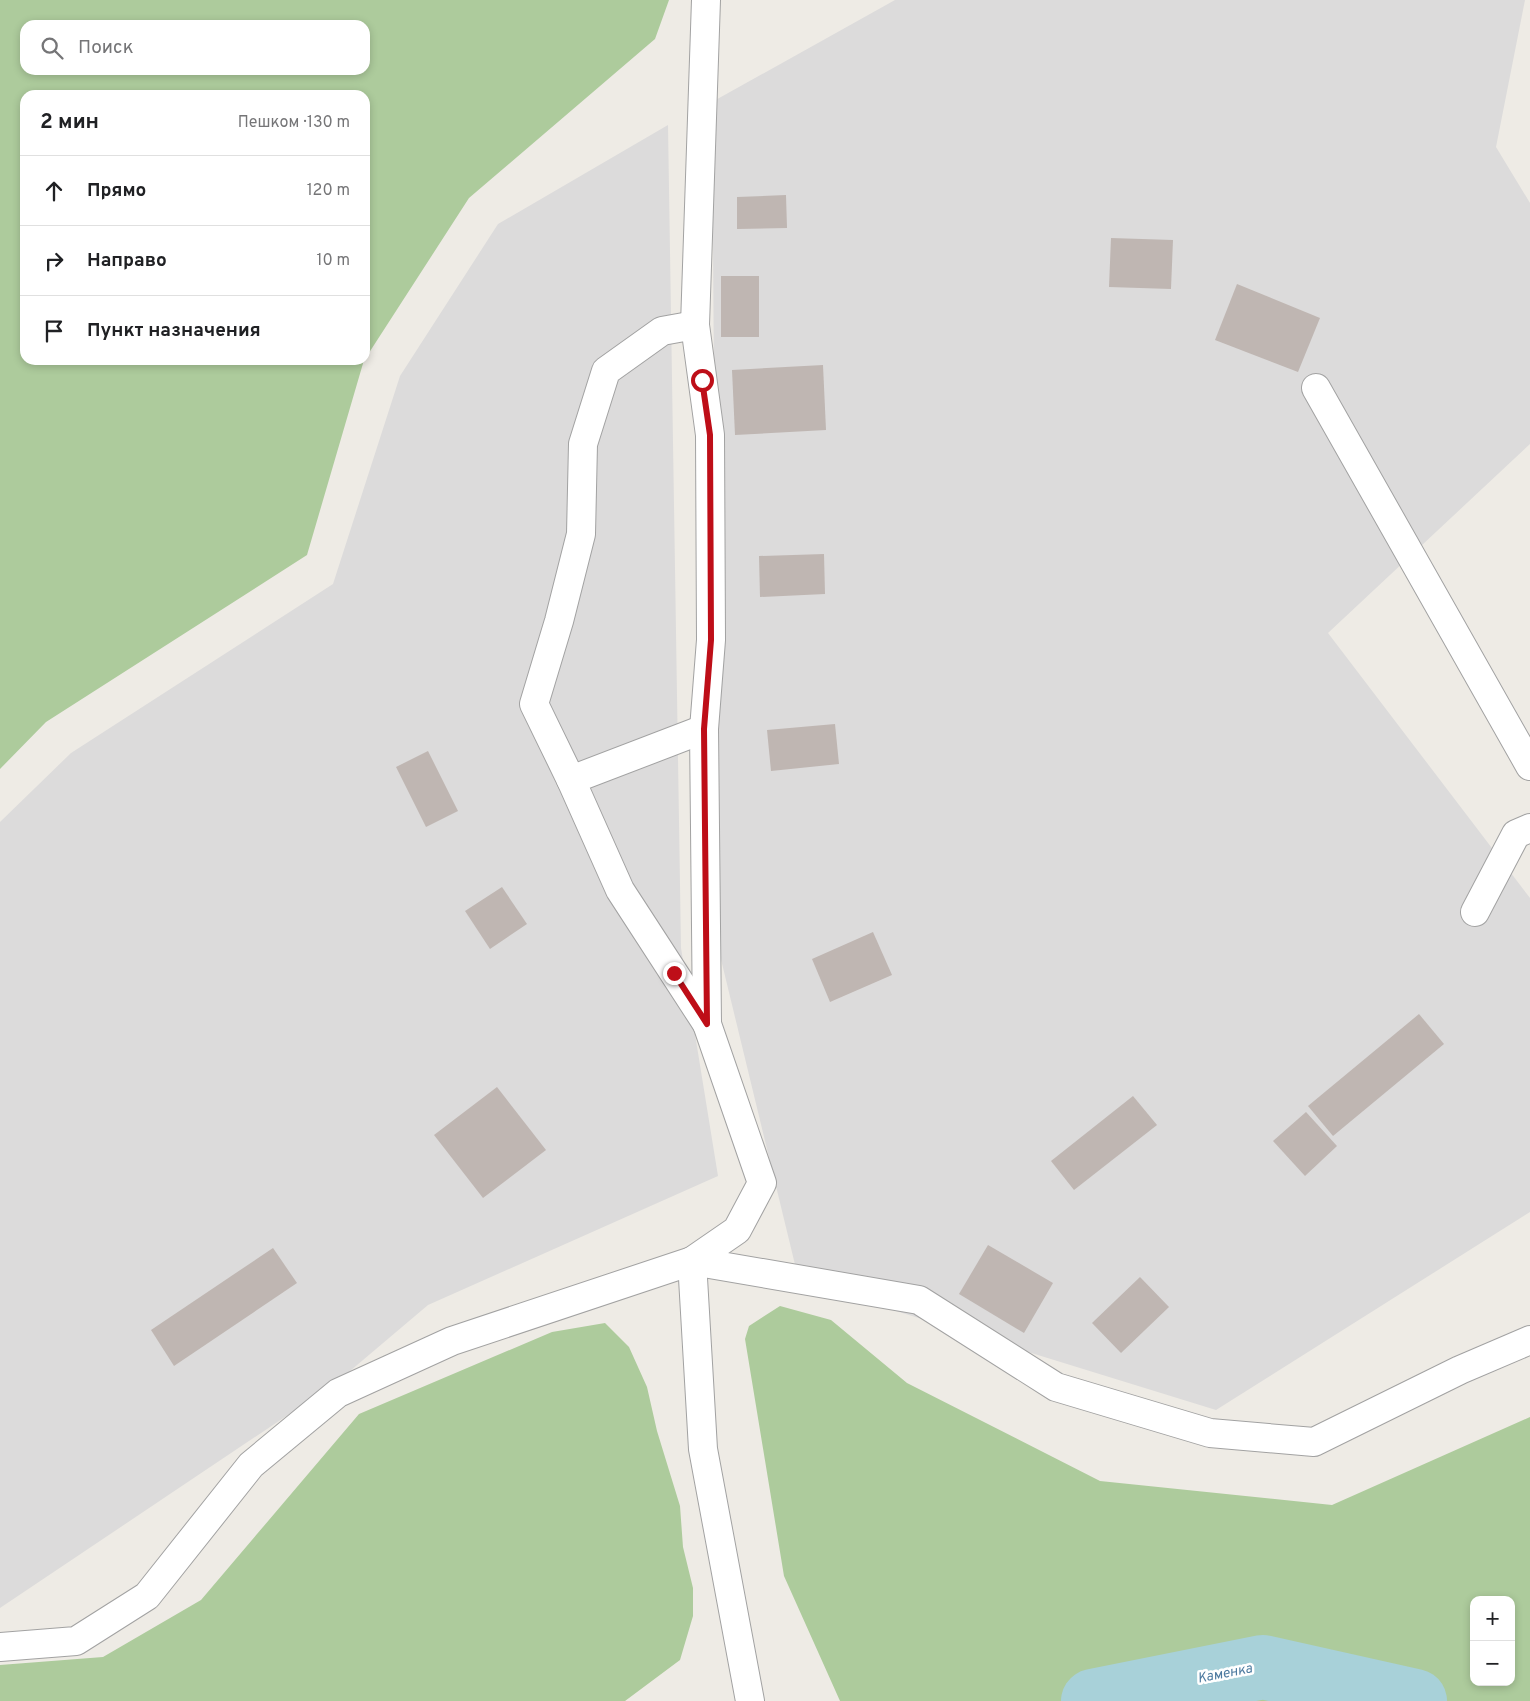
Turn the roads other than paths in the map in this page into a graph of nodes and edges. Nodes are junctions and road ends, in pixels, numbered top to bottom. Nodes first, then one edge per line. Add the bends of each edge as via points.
1 (706, 0) edge
2 (695, 325) junction
3 (1316, 388) dead end
4 (704, 729) junction
5 (1530, 766) edge
6 (571, 780) junction
7 (1530, 828) edge
8 (1476, 912) dead end
9 (707, 1024) junction
10 (692, 1261) junction
11 (1530, 1340) edge
12 (0, 1647) edge
13 (750, 1701) edge

1 - 2 street
2 - 4 street via 710,435 711,640
2 - 6 street via 662,331 606,371 583,444 581,534 534,704
3 - 5 street
4 - 6 street
4 - 9 street
6 - 9 street via 620,890
7 - 8 street via 1516,834
9 - 10 street via 762,1183 737,1230
10 - 11 street via 919,1300 1056,1387 1210,1433 1314,1442 1460,1370
10 - 12 street via 452,1341 338,1393 252,1465 147,1596 76,1642
10 - 13 street via 702,1449

